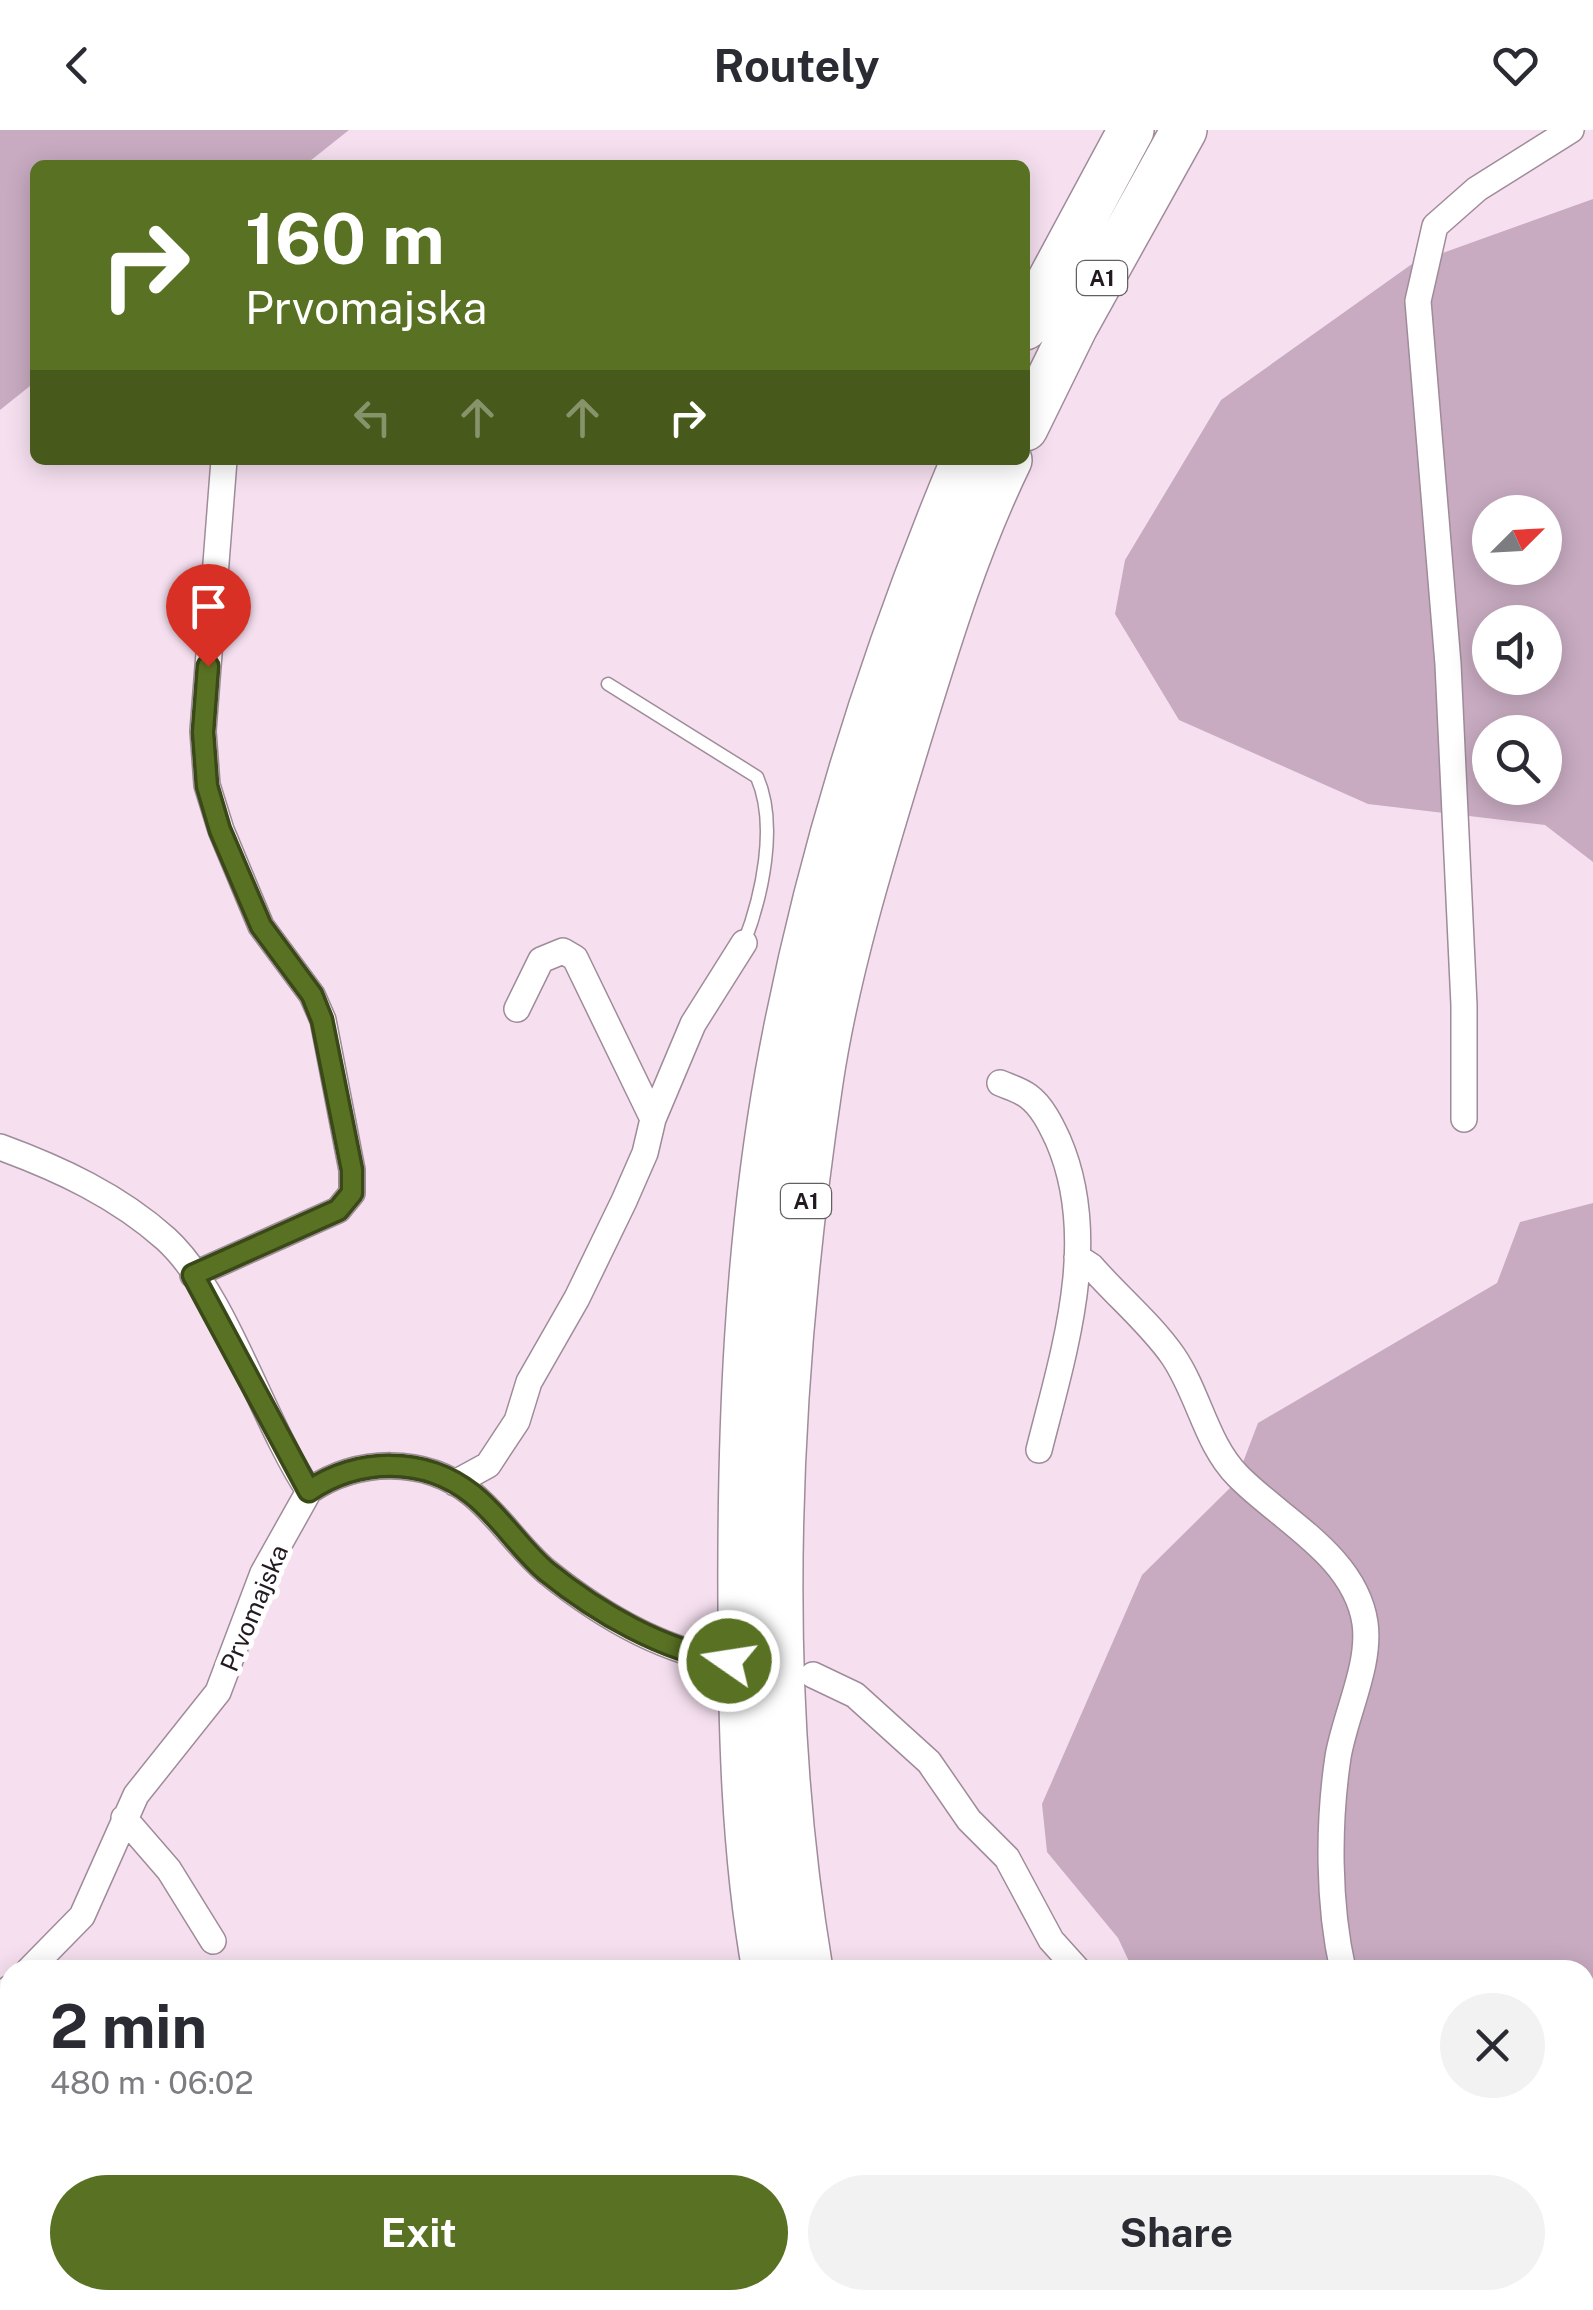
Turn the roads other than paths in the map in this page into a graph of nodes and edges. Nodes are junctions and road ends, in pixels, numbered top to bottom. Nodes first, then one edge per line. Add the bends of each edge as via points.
1 (1131, 130) edge
2 (1184, 130) edge
3 (1571, 130) edge
4 (1030, 318) edge
5 (1030, 418) edge
6 (224, 465) edge
7 (962, 465) edge
8 (1007, 465) edge
9 (608, 684) dead end
10 (744, 943) joint
11 (516, 1009) dead end
12 (1000, 1083) dead end
13 (654, 1119) junction
14 (1464, 1119) dead end
15 (0, 1147) edge
16 (1077, 1257) junction
17 (193, 1275) junction
18 (1040, 1450) dead end
19 (455, 1483) junction
20 (309, 1491) junction
21 (729, 1661) dead end
22 (813, 1674) dead end
23 (124, 1818) junction
24 (213, 1941) dead end
25 (39, 1960) edge
26 (764, 1960) edge
27 (809, 1960) edge
28 (1069, 1960) edge
29 (1341, 1960) edge

1 - 4 highway, A1
2 - 5 highway, A1
3 - 14 street via 1477,189 1435,226 1418,300 1448,664
6 - 17 street via 203,732 207,786 261,926 312,995 322,1020 352,1193 338,1210
7 - 26 highway, A1 via 909,590 830,837 778,1075 749,1313 740,1520 742,1700
8 - 27 highway, A1 via 946,616 873,852 820,1078 793,1318 783,1518 784,1694
9 - 10 lane via 757,778 764,849
10 - 13 street via 693,1024
11 - 13 street via 541,960 563,951 575,958
12 - 16 street via 1029,1096 1049,1120 1072,1188
13 - 19 street via 624,1201 529,1382 517,1421 488,1464
15 - 17 street via 70,1173 132,1214 168,1241
16 - 18 street
16 - 29 street via 1172,1354 1222,1460 1318,1546 1359,1597 1364,1641 1334,1806
17 - 20 street
19 - 20 street via 382,1464 357,1467
19 - 21 street via 577,1594 648,1636
20 - 23 street, Prvomajska via 264,1573 218,1692
22 - 28 street via 855,1696 930,1762 969,1820 1007,1858
23 - 24 street via 169,1870
23 - 25 street, Prvomajska via 82,1916

